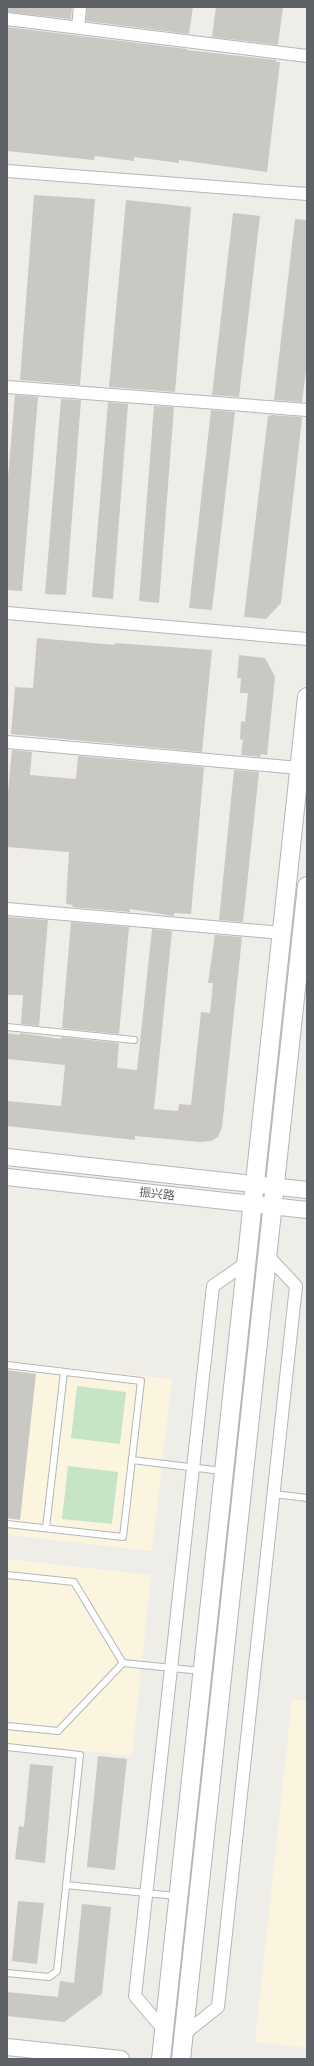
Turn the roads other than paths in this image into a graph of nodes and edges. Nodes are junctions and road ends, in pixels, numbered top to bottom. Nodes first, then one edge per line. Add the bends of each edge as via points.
1 (80, 7) edge
2 (7, 19) edge
3 (78, 27) junction
4 (307, 56) edge
5 (7, 170) edge
6 (307, 194) edge
7 (7, 387) edge
8 (307, 410) edge
9 (7, 613) edge
10 (307, 639) edge
11 (307, 697) edge
12 (7, 742) edge
13 (299, 768) junction
14 (307, 886) edge
15 (7, 909) edge
16 (282, 934) junction
17 (7, 1027) edge
18 (134, 1040) dead end
19 (7, 1156) edge
20 (7, 1177) edge
21 (255, 1184) junction
22 (275, 1186) junction
23 (307, 1190) edge
24 (253, 1204) junction
25 (273, 1206) junction
26 (307, 1210) edge
27 (267, 1255) junction
28 (246, 1263) junction
29 (7, 1365) edge
30 (64, 1372) junction
31 (132, 1460) junction
32 (193, 1467) junction
33 (224, 1471) junction
34 (274, 1494) junction
35 (307, 1498) edge
36 (7, 1524) edge
37 (46, 1528) junction
38 (7, 1575) edge
39 (123, 1663) junction
40 (171, 1668) junction
41 (202, 1672) junction
42 (7, 1726) edge
43 (7, 1748) edge
44 (66, 1885) junction
45 (146, 1893) junction
46 (178, 1897) junction
47 (7, 1973) edge
48 (164, 2030) junction
49 (184, 2034) junction
50 (7, 2047) edge
51 (122, 2059) edge
52 (161, 2059) edge
53 (181, 2059) edge

1 - 3 street
2 - 3 street
3 - 4 street
5 - 6 street
7 - 8 street
9 - 10 street
11 - 13 main road
12 - 13 street
13 - 16 main road
14 - 22 main road
15 - 16 street
16 - 21 main road
17 - 18 lane
19 - 21 street, 振兴路
20 - 24 street, 振兴路
21 - 22 street, 振兴路
21 - 24 main road
22 - 23 street, 振兴路
22 - 25 main road
24 - 25 street, 振兴路
24 - 28 main road
25 - 26 street, 振兴路
25 - 27 main road
27 - 34 street via 296,1286
27 - 49 main road
28 - 32 street via 213,1286
28 - 33 main road
29 - 30 lane
30 - 31 lane via 141,1381
30 - 37 lane
31 - 32 lane
31 - 37 lane via 123,1537
32 - 33 lane
32 - 40 street
33 - 41 main road
34 - 35 lane
34 - 49 street via 218,2007
36 - 37 lane
38 - 39 lane via 74,1582
39 - 40 lane
39 - 42 lane via 58,1731
40 - 41 lane
40 - 45 street
41 - 46 main road
43 - 44 lane via 80,1755
44 - 45 lane
44 - 47 lane via 57,1971 49,1977
45 - 46 lane
45 - 48 street via 135,1996
46 - 48 main road
48 - 52 main road
49 - 53 main road
50 - 51 street

